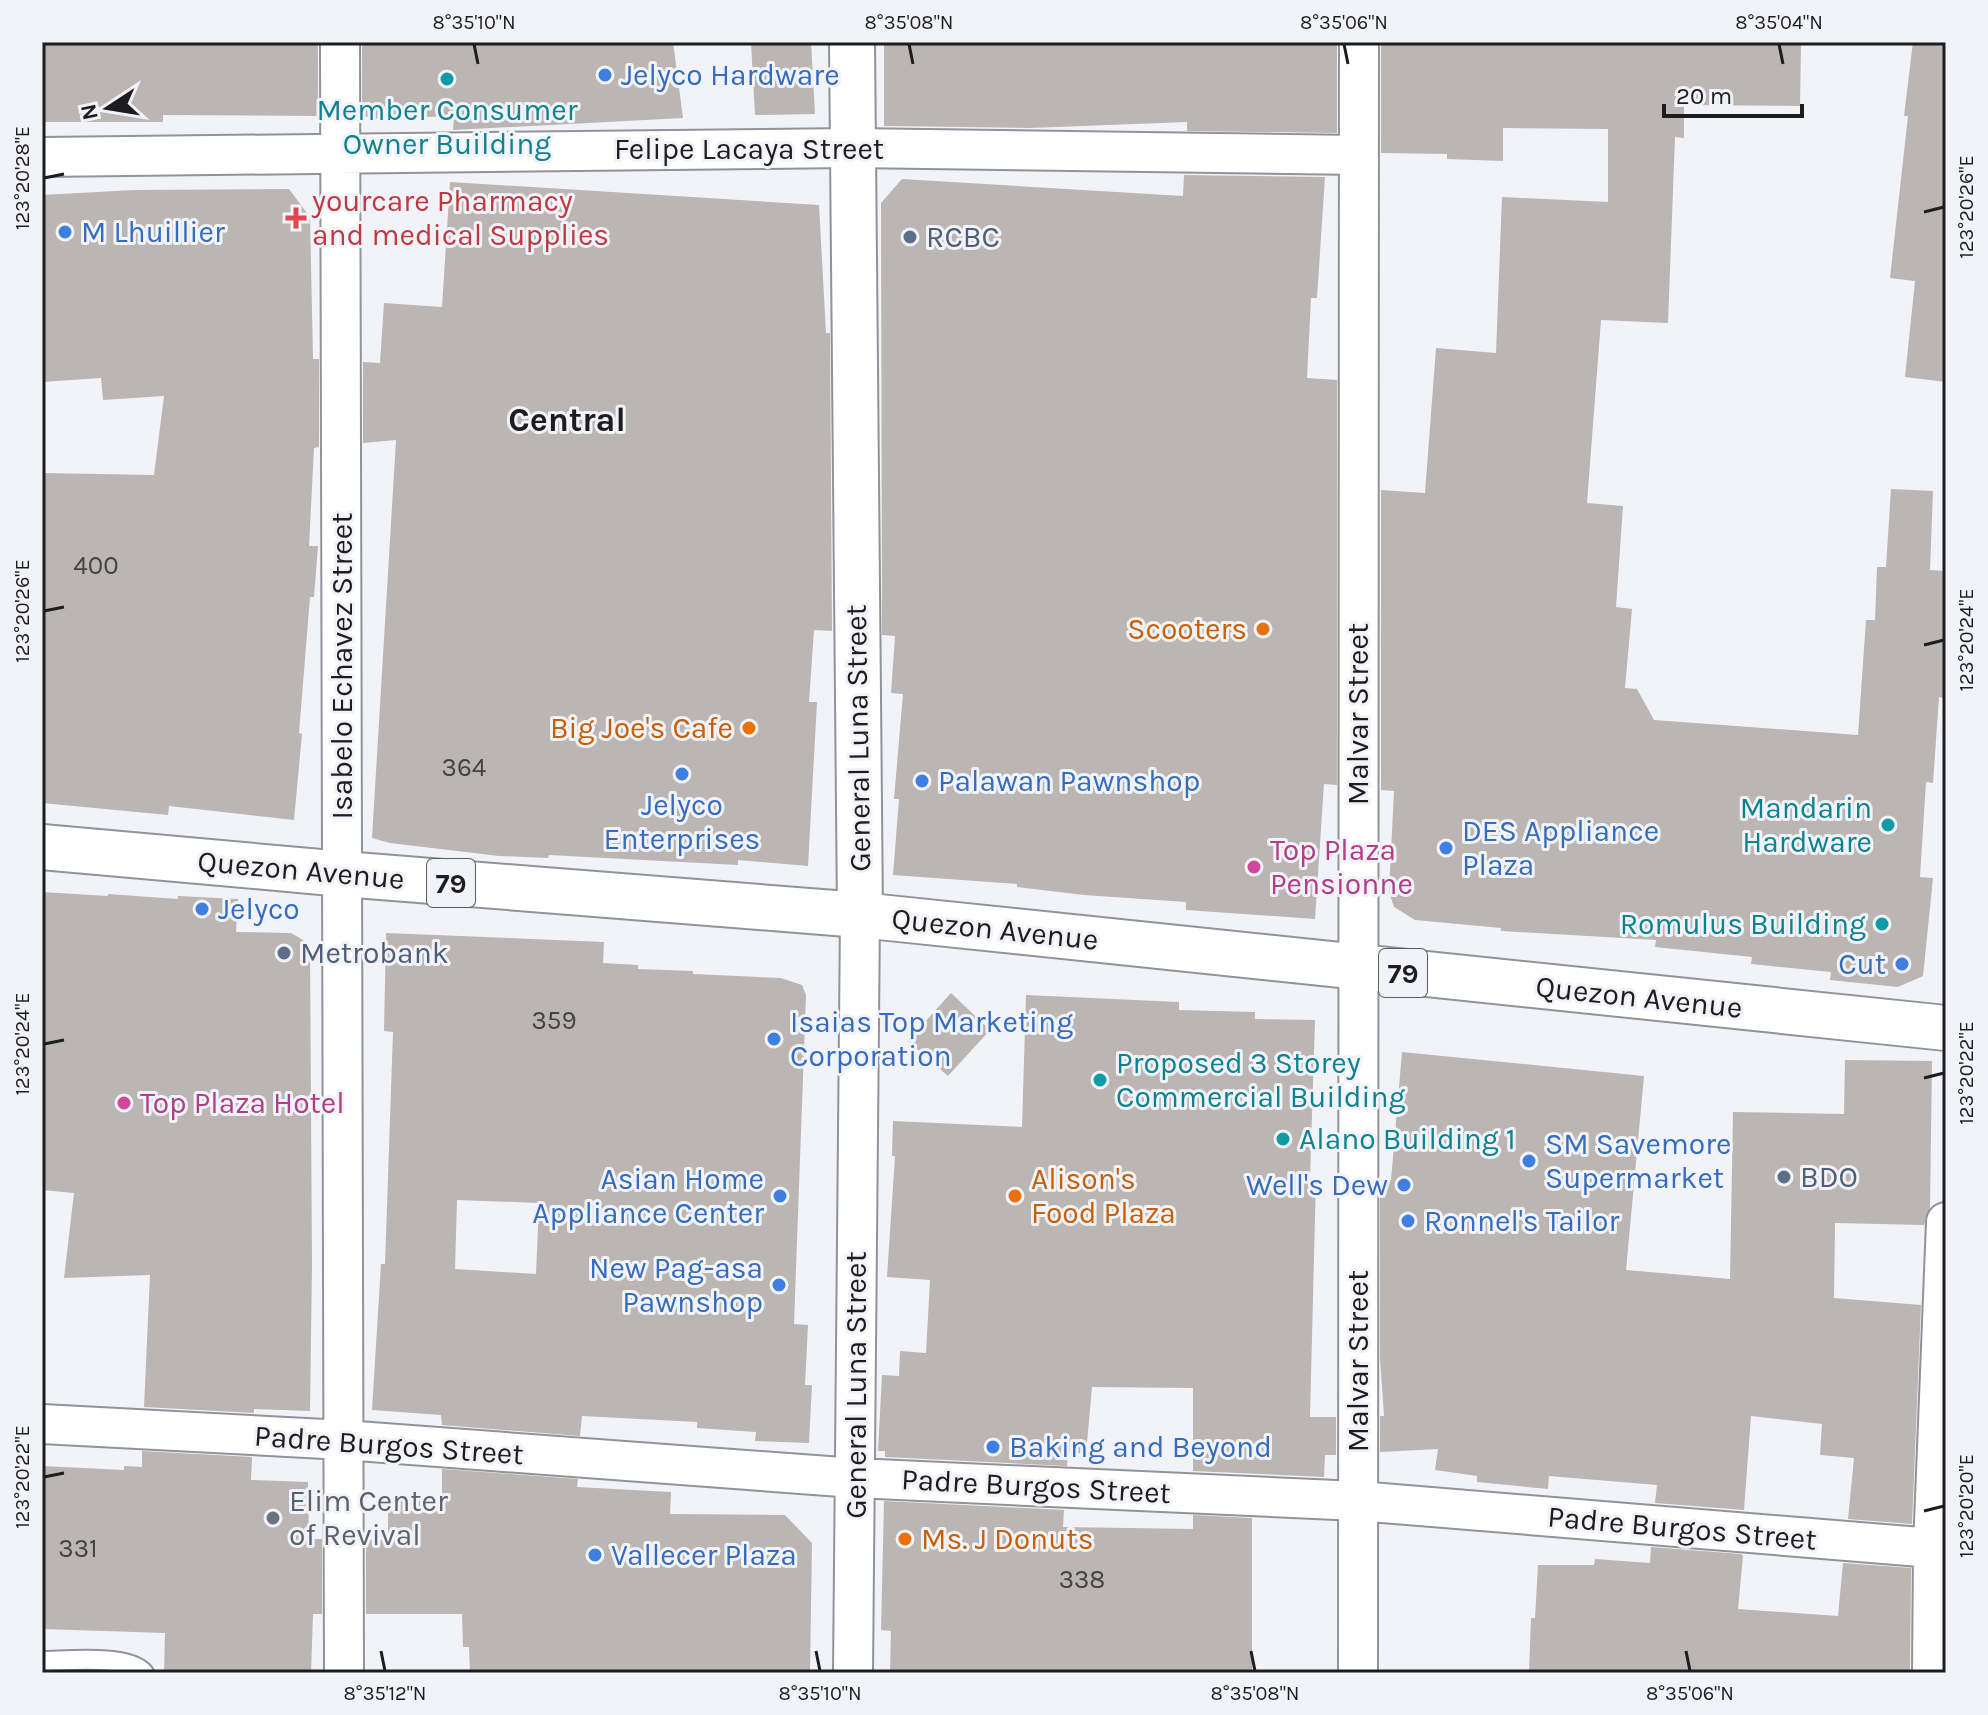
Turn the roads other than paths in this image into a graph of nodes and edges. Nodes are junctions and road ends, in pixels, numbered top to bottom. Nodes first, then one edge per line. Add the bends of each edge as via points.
1 (340, 42) edge
2 (852, 42) edge
3 (1359, 42) edge
4 (852, 148) junction
5 (341, 153) junction
6 (1359, 155) junction
7 (42, 157) edge
8 (42, 847) edge
9 (343, 874) junction
10 (860, 915) junction
11 (1357, 969) junction
12 (1946, 1028) edge
13 (1946, 1222) edge
14 (42, 1424) edge
15 (344, 1440) junction
16 (855, 1478) junction
17 (1358, 1501) junction
18 (1933, 1548) junction
19 (42, 1661) edge
20 (144, 1673) edge
21 (344, 1673) edge
22 (853, 1673) edge
23 (1358, 1673) edge
24 (1932, 1673) edge

1 - 5 street, Isabelo Echavez Street
2 - 4 main road, General Luna Street
3 - 6 street, Malvar Street
4 - 5 street, Felipe Lacaya Street
4 - 6 street, Felipe Lacaya Street
4 - 10 main road, General Luna Street
5 - 7 street, Felipe Lacaya Street
5 - 9 street, Isabelo Echavez Street
6 - 11 street, Malvar Street
8 - 9 main road, Quezon Avenue / 79
9 - 10 main road, Quezon Avenue / 79
9 - 15 street, Isabelo Echavez Street
10 - 11 main road, Quezon Avenue / 79
10 - 16 street, General Luna Street
11 - 12 main road, Quezon Avenue / 79
11 - 17 street, Malvar Street
13 - 18 street
14 - 15 street, Padre Burgos Street
15 - 16 street, Padre Burgos Street
15 - 21 street, Isabelo Echavez Street
16 - 17 street, Padre Burgos Street
16 - 22 street, General Luna Street
17 - 18 street, Padre Burgos Street
17 - 23 street, Malvar Street
18 - 24 street
19 - 20 lane via 123,1663

